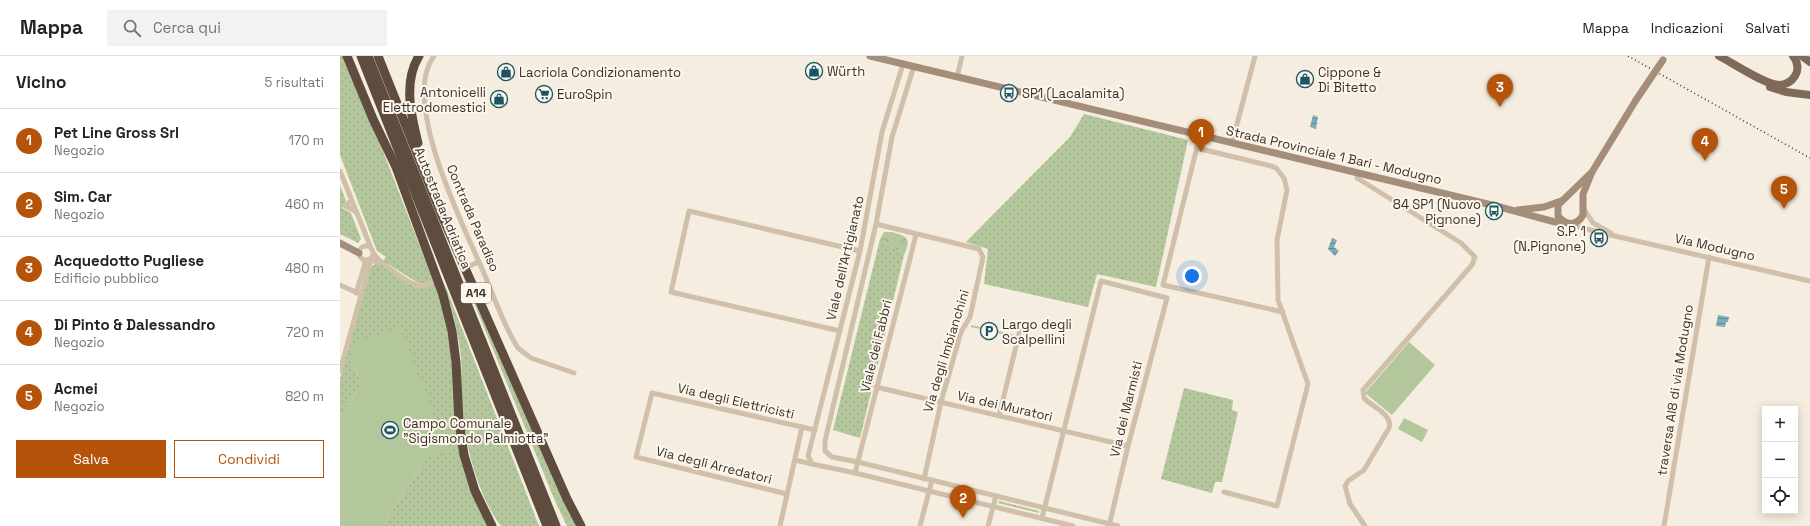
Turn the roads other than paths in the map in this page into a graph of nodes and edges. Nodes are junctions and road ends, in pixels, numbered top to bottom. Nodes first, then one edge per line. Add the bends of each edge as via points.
1 (347, 56) edge
2 (352, 56) edge
3 (361, 56) edge
4 (368, 56) edge
5 (378, 56) edge
6 (418, 56) edge
7 (434, 56) edge
8 (870, 56) edge
9 (962, 56) edge
10 (1255, 56) edge
11 (1720, 56) edge
12 (1793, 56) edge
13 (1802, 56) edge
14 (1665, 58) edge
15 (1810, 62) edge
16 (903, 64) junction
17 (914, 66) junction
18 (957, 77) junction
19 (1757, 77) junction
20 (1810, 94) edge
21 (1200, 135) junction
22 (1232, 143) junction
23 (1197, 148) junction
24 (396, 167) junction
25 (340, 171) edge
26 (1592, 172) junction
27 (1358, 173) junction
28 (1563, 199) junction
29 (1584, 207) junction
30 (1512, 210) junction
31 (442, 216) junction
32 (1564, 222) junction
33 (876, 224) junction
34 (1572, 224) junction
35 (364, 233) junction
36 (916, 235) junction
37 (1615, 235) junction
38 (340, 243) edge
39 (372, 248) junction
40 (361, 250) junction
41 (860, 252) junction
42 (374, 254) junction
43 (1709, 257) junction
44 (366, 260) junction
45 (479, 262) junction
46 (382, 263) junction
47 (469, 266) dead end
48 (433, 281) dead end
49 (1810, 281) edge
50 (340, 287) edge
51 (358, 294) junction
52 (1283, 312) junction
53 (1020, 330) dead end
54 (840, 331) junction
55 (340, 371) edge
56 (574, 373) dead end
57 (876, 387) junction
58 (941, 402) junction
59 (999, 416) junction
60 (802, 427) junction
61 (815, 430) junction
62 (1063, 431) junction
63 (1128, 446) junction
64 (636, 457) joint
65 (795, 460) junction
66 (858, 462) junction
67 (812, 464) junction
68 (855, 473) junction
69 (924, 478) junction
70 (932, 480) junction
71 (929, 491) junction
72 (1224, 492) dead end
73 (787, 494) junction
74 (996, 496) junction
75 (993, 507) junction
76 (1044, 508) junction
77 (1074, 515) junction
78 (1042, 518) junction
79 (1110, 525) edge
80 (492, 526) edge
81 (547, 526) edge
82 (556, 526) edge
83 (581, 526) edge
84 (780, 526) edge
85 (920, 526) edge
86 (988, 526) edge
87 (1072, 526) edge
88 (1118, 526) edge
89 (1365, 526) edge
90 (1664, 526) edge

1 - 24 highway
2 - 24 highway
3 - 81 highway, Autostrada Adriatica / A14
4 - 82 highway, Autostrada Adriatica / A14
5 - 31 highway, A14
6 - 31 highway via 411,77 411,107 419,147 438,197
7 - 45 street, Contrada Paradiso via 425,74 429,131 435,156
8 - 16 street, Strada Provinciale 1 Bari - Modugno
9 - 18 street
10 - 22 street
11 - 19 main road
12 - 19 main road via 1797,63 1797,72 1789,82 1778,85
13 - 15 main road
14 - 26 street, bridge
16 - 17 street, Strada Provinciale 1 Bari - Modugno
16 - 41 street, Viale dell'Artigianato via 882,132
17 - 18 street, Strada Provinciale 1 Bari - Modugno
17 - 33 street, Viale dell'Artigianato via 892,137
18 - 21 street, Strada Provinciale 1 Bari - Modugno
19 - 20 main road via 1780,91
21 - 22 street, Strada Provinciale 1 Bari - Modugno
21 - 23 street
22 - 27 street, Strada Provinciale 1 Bari - Modugno
23 - 52 street via 1271,166 1284,178 1287,190 1277,240 1278,300
23 - 52 street via 1163,284
24 - 80 highway via 446,304 455,353 459,422 464,455 475,491
25 - 35 street
26 - 28 street
26 - 29 street via 1584,188
27 - 30 street, Strada Provinciale 1 Bari - Modugno
27 - 89 street via 1357,178 1461,243 1475,257 1472,265 1363,390 1364,398 1388,418 1390,423 1390,428 1364,470 1345,486 1350,504
28 - 29 street via 1576,198
28 - 30 street, Strada Provinciale 1 Bari - Modugno via 1553,205
28 - 32 street via 1557,210 1558,216
29 - 34 street via 1584,215
29 - 37 street, Via Modugno via 1593,223
30 - 32 street, Strada Provinciale 1 Bari - Modugno via 1555,222
31 - 83 highway, A14 via 567,500
32 - 34 street
33 - 36 street
33 - 66 street, Viale dell'Artigianato via 824,442 825,451 832,458
34 - 37 street, Via Modugno
35 - 39 street
35 - 40 street via 365,240
36 - 57 street, Viale dei Fabbri
36 - 58 street, Via degli Imbianchini via 979,249 983,257 970,317 961,332
37 - 43 street, Via Modugno
38 - 40 street
39 - 40 street via 367,246
39 - 42 street
40 - 44 street via 360,258
41 - 54 street, Viale dell'Artigianato
41 - 54 street via 690,211 671,292
42 - 44 street
42 - 46 street
43 - 49 street, Via Modugno
43 - 90 street, traversa AI8 di via Modugno
44 - 46 street
44 - 51 street via 370,263
45 - 47 street
45 - 56 street, Contrada Paradiso via 518,348 531,358
46 - 48 street via 418,285 426,285
50 - 51 street
51 - 55 street
52 - 72 street via 1308,384 1277,506
53 - 59 street
54 - 61 street, Viale dell'Artigianato
57 - 58 street, Via dei Muratori
57 - 66 street, Viale dei Fabbri
58 - 59 street, Via dei Muratori
58 - 69 street, Via degli Imbianchini
59 - 62 street, Via dei Muratori
60 - 61 street, Via degli Elettricisti
60 - 64 street, Via degli Elettricisti via 652,393
60 - 65 street
61 - 67 street, Viale dell'Artigianato via 808,456
62 - 63 street, Via dei Muratori
62 - 63 street, Via dei Marmisti via 1101,281 1167,298
62 - 76 street
63 - 79 street, Via dei Marmisti
64 - 73 street, Via degli Arredatori
65 - 67 street
65 - 73 street
66 - 68 street, Viale dei Fabbri
66 - 69 street
67 - 68 street
68 - 71 street
69 - 70 street
70 - 71 street
70 - 74 street
71 - 75 street
71 - 85 street
73 - 84 street
74 - 75 street
74 - 76 street
75 - 78 street
75 - 86 street
76 - 77 street
76 - 78 street
77 - 79 street
77 - 87 street
78 - 87 street
79 - 88 street

